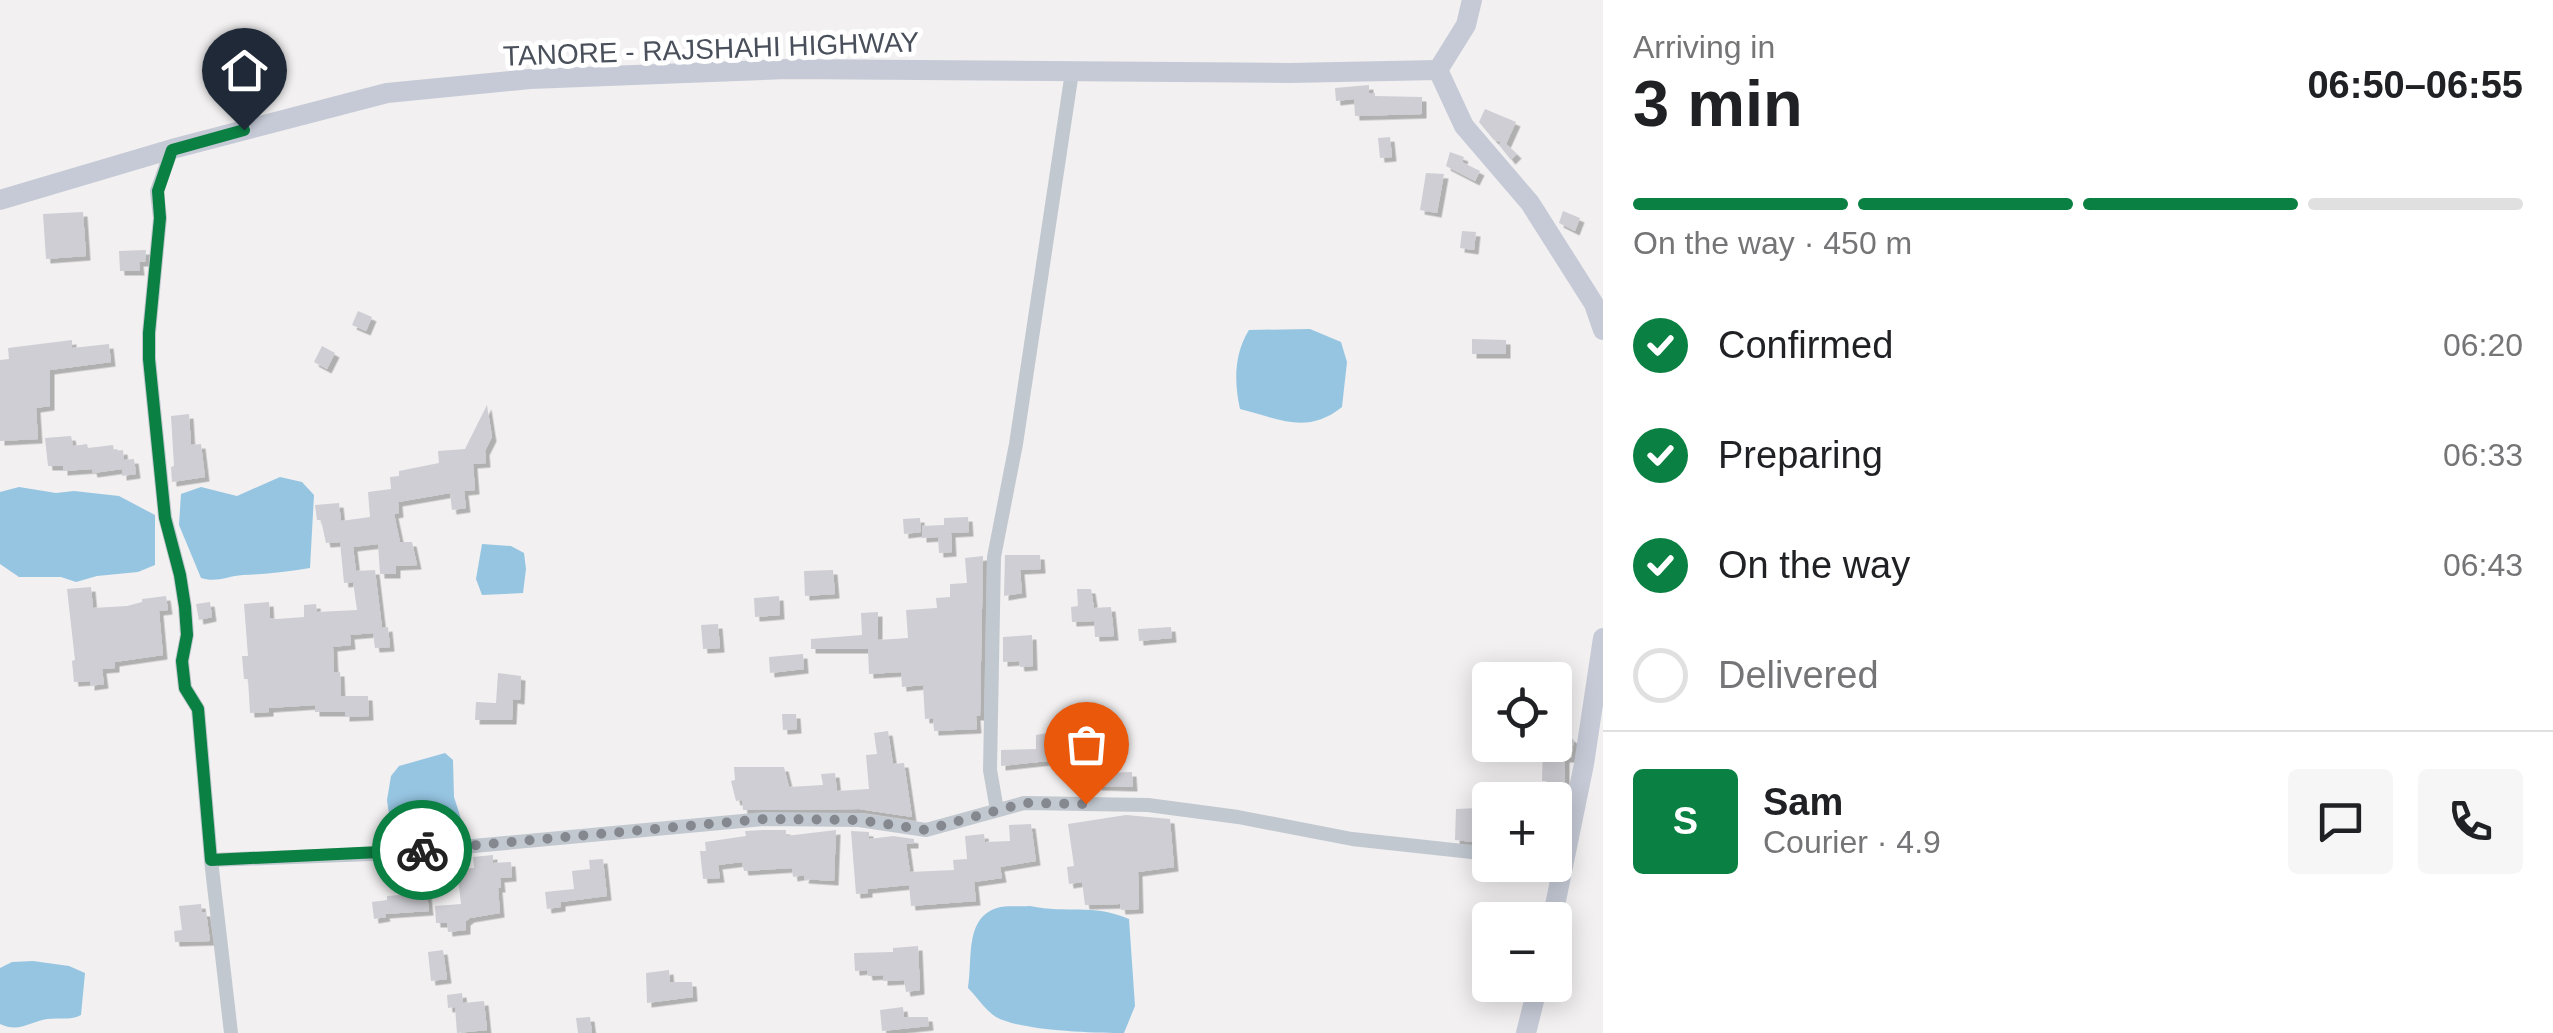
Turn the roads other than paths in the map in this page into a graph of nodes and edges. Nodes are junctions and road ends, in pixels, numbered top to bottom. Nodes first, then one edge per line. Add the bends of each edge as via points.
1 (1472, 0) edge
2 (1438, 70) junction
3 (1072, 72) junction
4 (172, 150) junction
5 (0, 200) edge
6 (1603, 330) edge
7 (1603, 638) edge
8 (1572, 799) edge
9 (997, 810) junction
10 (1472, 852) edge
11 (211, 860) junction
12 (1534, 1002) edge
13 (231, 1033) edge
14 (1526, 1033) edge

1 - 2 main road via 1466,25
2 - 3 main road, TANORE - RAJSHAHI HIGHWAY
2 - 6 main road via 1464,126 1530,203 1594,304
3 - 4 main road, TANORE - RAJSHAHI HIGHWAY via 786,69 530,79 387,93
3 - 9 street via 994,557 990,770
4 - 5 main road, TANORE - RAJSHAHI HIGHWAY
4 - 11 street via 158,191 149,359 165,518 185,607 185,688 198,709
7 - 8 main road
9 - 10 street via 1024,803 1148,805 1352,840
9 - 11 street via 926,830 859,820 764,819 398,853
11 - 13 street
12 - 14 main road

